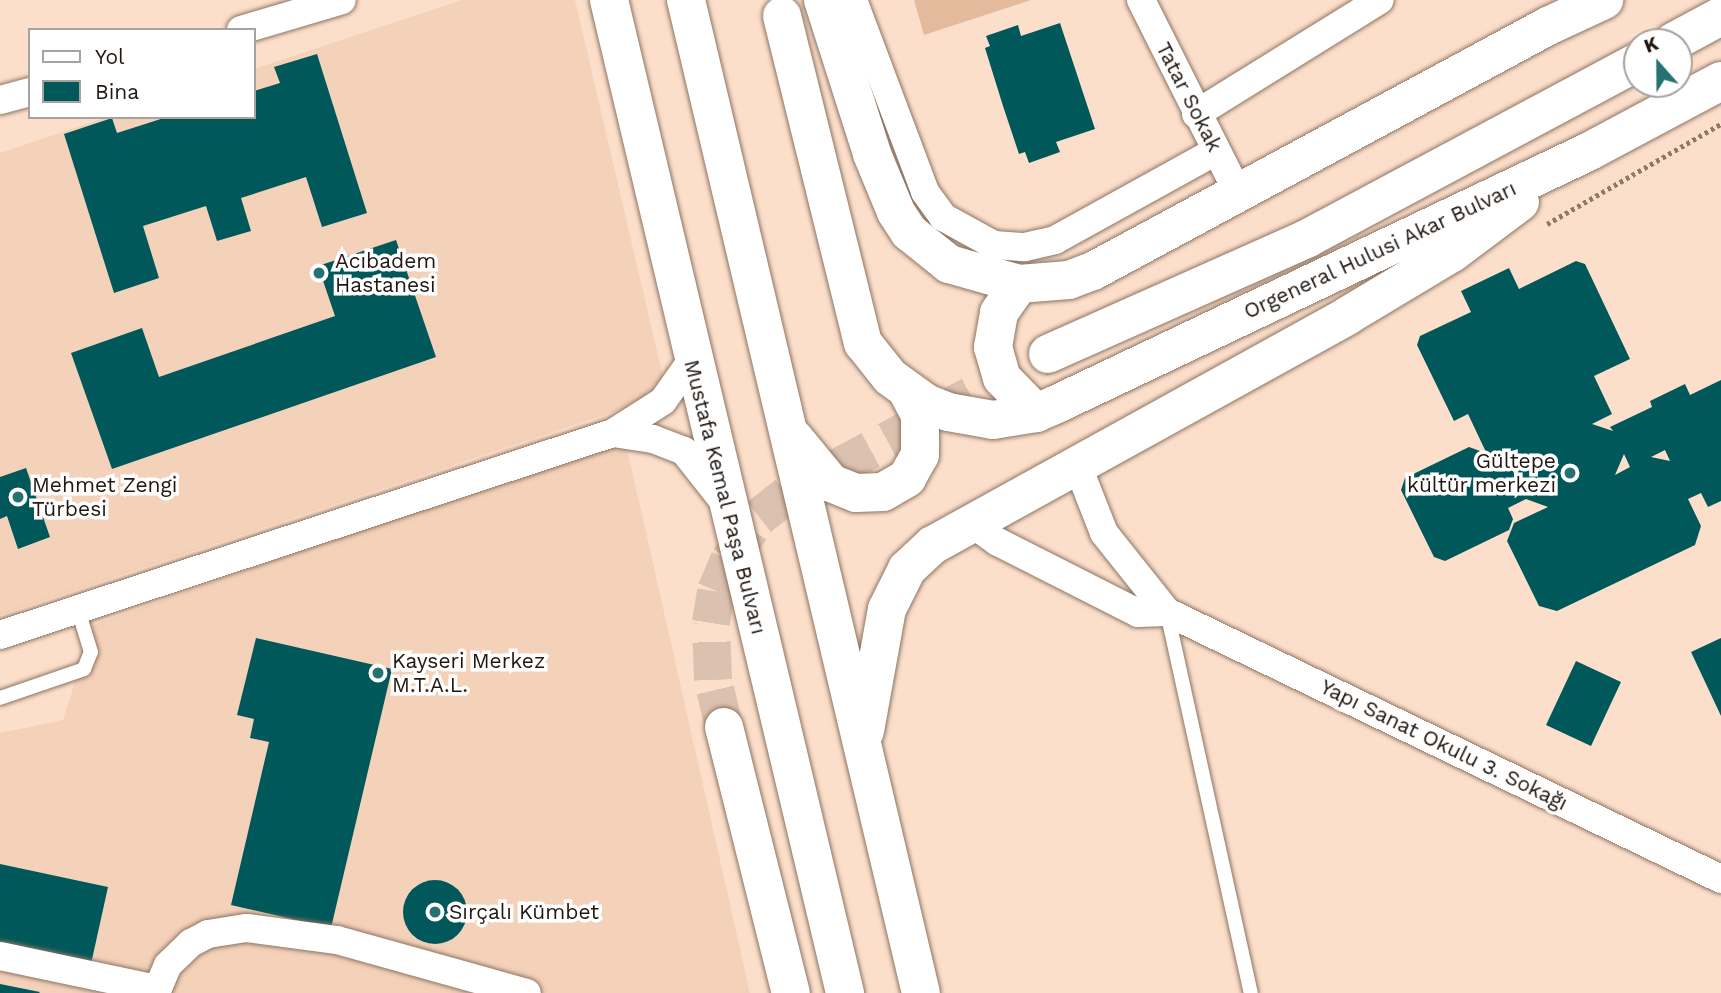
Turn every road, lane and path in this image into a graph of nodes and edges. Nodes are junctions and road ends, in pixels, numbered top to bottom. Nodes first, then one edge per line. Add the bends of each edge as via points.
1 (342, 0) edge
2 (609, 0) edge
3 (686, 0) edge
4 (823, 0) edge
5 (853, 0) edge
6 (1141, 0) edge
7 (1380, 0) edge
8 (1604, 0) edge
9 (782, 16) dead end
10 (1721, 16) edge
11 (248, 28) edge
12 (1693, 31) edge
13 (1623, 69) edge
14 (1721, 81) edge
15 (28, 93) edge
16 (0, 100) edge
17 (1196, 114) junction
18 (1216, 151) junction
19 (1588, 152) junction
20 (1238, 193) junction
21 (1019, 284) junction
22 (1048, 354) tunnel mouth
23 (692, 360) junction
24 (907, 391) junction
25 (1036, 413) junction
26 (785, 425) junction
27 (613, 433) junction
28 (1077, 464) junction
29 (728, 507) junction
30 (970, 522) junction
31 (78, 610) junction
32 (1167, 612) junction
33 (0, 635) edge
34 (0, 698) edge
35 (724, 727) tunnel mouth
36 (863, 743) junction
37 (1721, 879) edge
38 (0, 956) edge
39 (156, 991) edge
40 (527, 993) edge
41 (791, 993) edge
42 (845, 993) edge
43 (921, 993) edge
44 (1251, 993) edge

1 - 11 street
2 - 23 main road, Mustafa Kemal Paşa Bulvarı
3 - 26 main road
4 - 21 main road via 872,154 909,232 949,264
5 - 18 street via 925,192 943,217 994,245 1025,247 1055,240
6 - 17 street, Tatar Sokak
7 - 17 street
8 - 20 main road
9 - 24 main road via 855,323 875,362
10 - 12 main road
13 - 22 main road, Orgeneral Hulusi Akar Bulvarı via 1308,238
14 - 19 main road, Orgeneral Hulusi Akar Bulvarı
15 - 16 street
17 - 18 street, Tatar Sokak
18 - 20 street, Tatar Sokak
19 - 25 main road, Orgeneral Hulusi Akar Bulvarı
19 - 28 main road via 1441,260
20 - 21 main road via 1093,271 1069,280
21 - 25 main road via 999,313 993,346 1002,379
23 - 27 street via 663,401
23 - 29 main road, Mustafa Kemal Paşa Bulvarı
24 - 25 main road, Orgeneral Hulusi Akar Bulvarı via 926,403 970,418 993,420
24 - 26 main road via 920,415 920,455 907,478 883,492 856,492 831,483
26 - 36 main road
27 - 29 street via 653,439 684,451
27 - 31 street
28 - 30 main road
28 - 32 street, Yapı Sanat Okulu 3. Sokağı via 1104,533
29 - 42 main road, Mustafa Kemal Paşa Bulvarı
30 - 32 street, Yapı Sanat Okulu 3. Sokağı via 998,542 1138,613
30 - 36 main road via 919,556 895,588 887,609
31 - 33 street
31 - 34 lane via 91,652 84,669
32 - 37 street, Yapı Sanat Okulu 3. Sokağı
32 - 44 lane
35 - 41 main road
36 - 43 main road
38 - 39 street
39 - 40 street via 168,965 191,943 208,934 247,928 337,940

